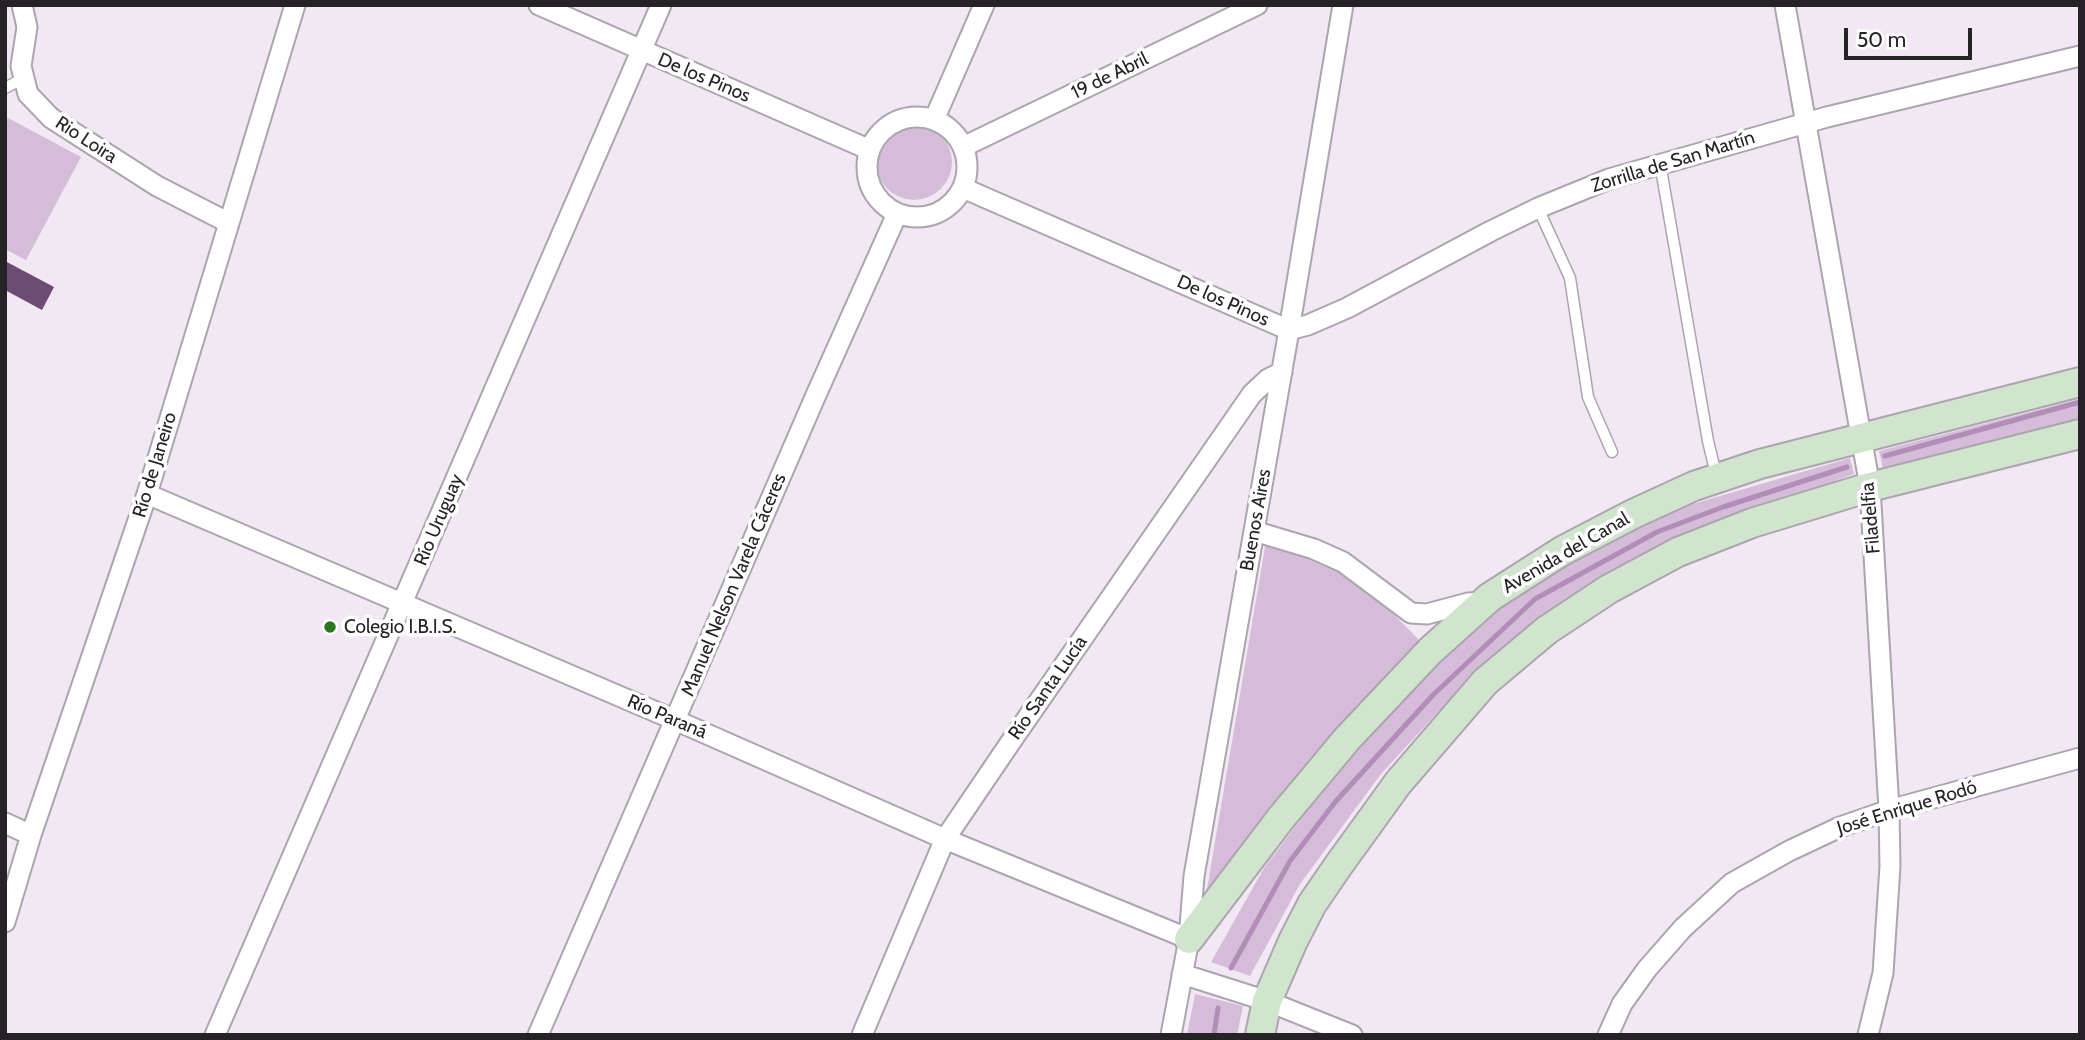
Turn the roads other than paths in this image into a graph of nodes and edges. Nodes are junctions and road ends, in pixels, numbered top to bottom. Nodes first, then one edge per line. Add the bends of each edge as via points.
1 (22, 5) edge
2 (295, 5) edge
3 (539, 5) edge
4 (661, 5) edge
5 (984, 5) edge
6 (1257, 5) edge
7 (1343, 5) edge
8 (1785, 5) edge
9 (641, 51) junction
10 (2080, 56) edge
11 (24, 78) junction
12 (5, 88) edge
13 (934, 120) junction
14 (1806, 123) junction
15 (963, 147) junction
16 (870, 150) junction
17 (1661, 163) junction
18 (963, 188) junction
19 (1538, 208) junction
20 (897, 214) junction
21 (229, 223) junction
22 (1290, 330) junction
23 (1282, 372) junction
24 (2080, 382) edge
25 (2080, 434) edge
26 (1861, 438) junction
27 (1612, 452) dead end
28 (1717, 478) junction
29 (1870, 487) junction
30 (147, 494) junction
31 (1254, 531) junction
32 (1484, 602) junction
33 (403, 603) junction
34 (676, 720) junction
35 (2080, 758) edge
36 (1889, 810) junction
37 (5, 823) edge
38 (31, 835) junction
39 (945, 839) junction
40 (5, 922) edge
41 (1189, 939) junction
42 (1182, 974) junction
43 (1267, 1001) junction
44 (215, 1035) edge
45 (538, 1035) edge
46 (862, 1035) edge
47 (1171, 1035) edge
48 (1261, 1035) edge
49 (1352, 1035) edge
50 (1608, 1035) edge
51 (1868, 1035) edge

1 - 11 street via 27,27 21,66
2 - 21 street, Río de Janeiro
3 - 9 street, De los Pinos
4 - 9 street, Río Uruguay
5 - 13 street
6 - 15 street, 19 de Abril
7 - 22 street, Buenos Aires
8 - 14 street, Filadelfia
9 - 16 street, De los Pinos
9 - 33 street, Río Uruguay
10 - 14 street, Zorrilla de San Martín
11 - 12 lane
11 - 21 street, Rio Loira via 28,94 51,118 157,186
13 - 15 street via 946,126
13 - 16 street via 919,117 889,125
14 - 17 street, Zorrilla de San Martín
14 - 26 street, Filadelfia
15 - 18 street via 967,174
16 - 20 street via 868,180 884,206
17 - 19 street, Zorrilla de San Martín
17 - 28 lane
18 - 20 street via 955,201 928,217
18 - 22 street, De los Pinos
19 - 22 street, Zorrilla de San Martín via 1347,307
19 - 27 lane via 1570,278 1588,397
20 - 34 street, Manuel Nelson Varela Cáceres
21 - 30 street, Río de Janeiro
22 - 23 street, Buenos Aires
23 - 31 street, Buenos Aires
23 - 39 street, Río Santa Lucía via 1252,394
24 - 26 street, Avenida del Canal
25 - 29 street
26 - 28 street, Avenida del Canal
26 - 29 street, Filadelfia
28 - 32 street, Avenida del Canal via 1577,542
29 - 36 street, Filadelfia
29 - 43 street via 1752,523 1678,552 1609,589 1536,638 1485,682 1398,783 1312,904
30 - 33 street, Río Paraná
30 - 38 street, Río de Janeiro
31 - 32 street via 1343,562 1411,613
31 - 41 street, Buenos Aires via 1194,876
32 - 41 street, Avenida del Canal via 1430,651 1347,739 1280,818
33 - 34 street, Río Paraná
33 - 44 street, Río Uruguay
34 - 39 street, Río Paraná
34 - 45 street, Manuel Nelson Varela Cáceres
35 - 36 street, José Enrique Rodó
36 - 50 street, José Enrique Rodó via 1788,851 1732,883 1647,969 1622,1004
36 - 51 street, Filadelfia via 1883,973
37 - 38 street
38 - 40 street, Río de Janeiro
39 - 41 street, Río Paraná
39 - 46 street, Río Santa Lucía
41 - 42 street, Buenos Aires
42 - 43 street
42 - 47 street, Buenos Aires
43 - 48 street
43 - 49 street

